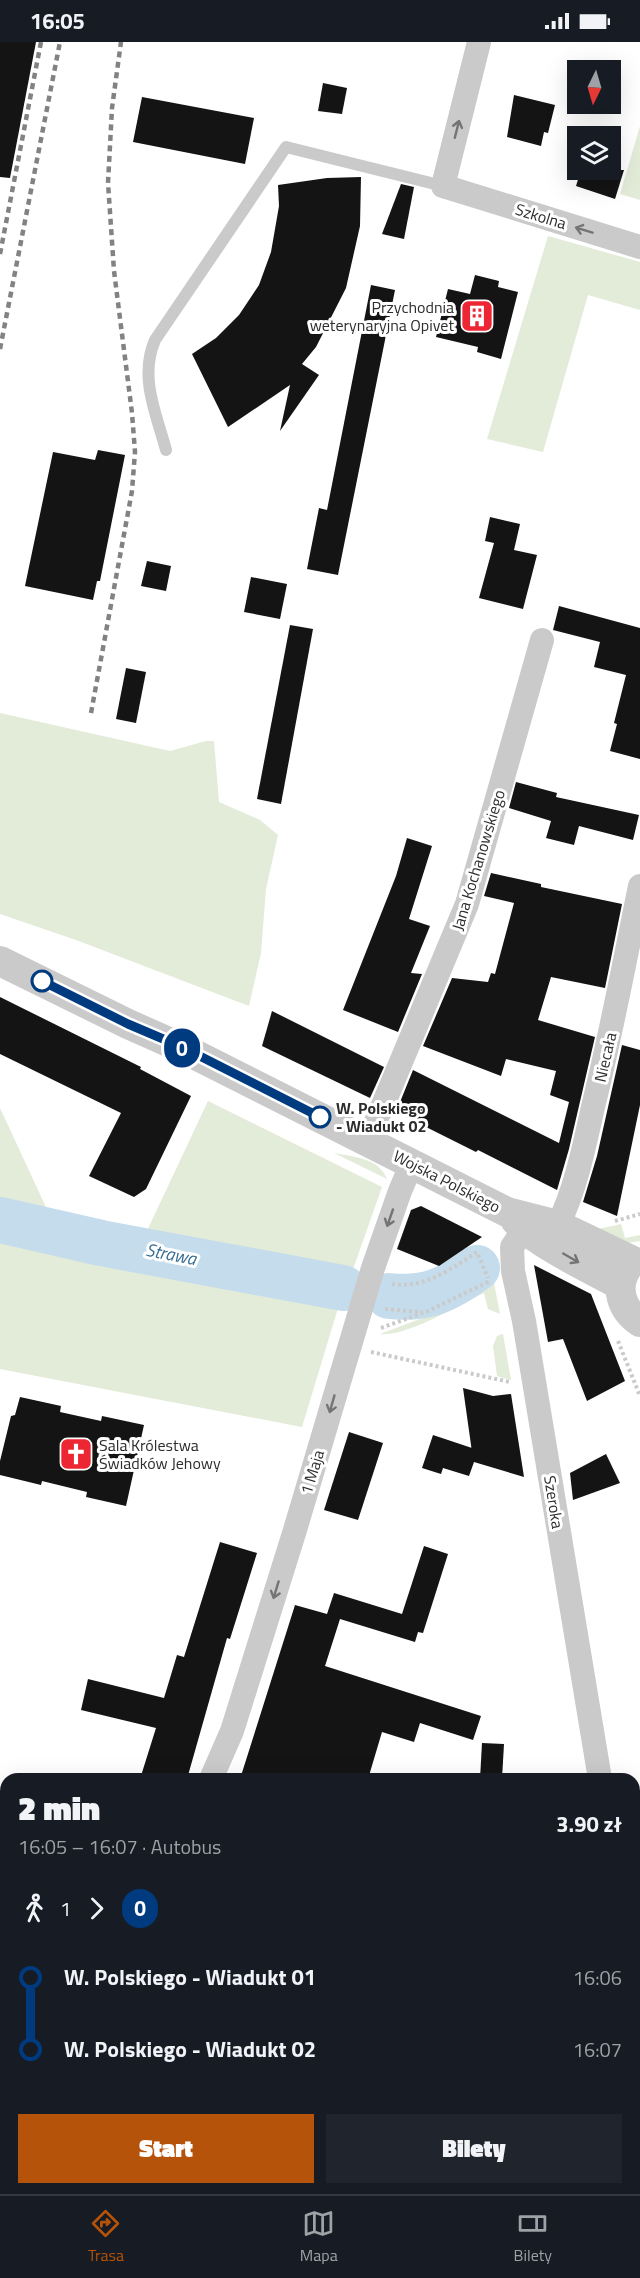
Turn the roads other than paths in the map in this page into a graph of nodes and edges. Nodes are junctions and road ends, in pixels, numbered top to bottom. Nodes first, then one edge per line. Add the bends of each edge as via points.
1 (479, 42) edge
2 (443, 186) junction
3 (640, 247) edge
4 (166, 450) dead end
5 (542, 640) dead end
6 (640, 886) edge
7 (0, 961) edge
8 (368, 1141) junction
9 (412, 1163) junction
10 (515, 1221) junction
11 (558, 1226) junction
12 (631, 1267) edge
13 (640, 1323) edge
14 (214, 1773) edge
15 (599, 1773) edge

2 -> 1 street
3 -> 2 street, Szkolna
2 - 4 lane via 286,147 149,354 148,384
5 - 8 street, Jana Kochanowskiego via 467,904
6 - 11 street, Niecała via 610,1038 571,1197
7 - 8 street, Wojska Polskiego
8 - 9 street, Wojska Polskiego
9 - 10 street, Wojska Polskiego
9 -> 14 street, 1 Maja via 366,1290 232,1731
10 - 11 street, Wojska Polskiego
10 -> 12 street, Wojska Polskiego
10 - 15 street, Szeroka via 513,1271
11 - 12 street, Wojska Polskiego
12 - 13 street via 624,1306

